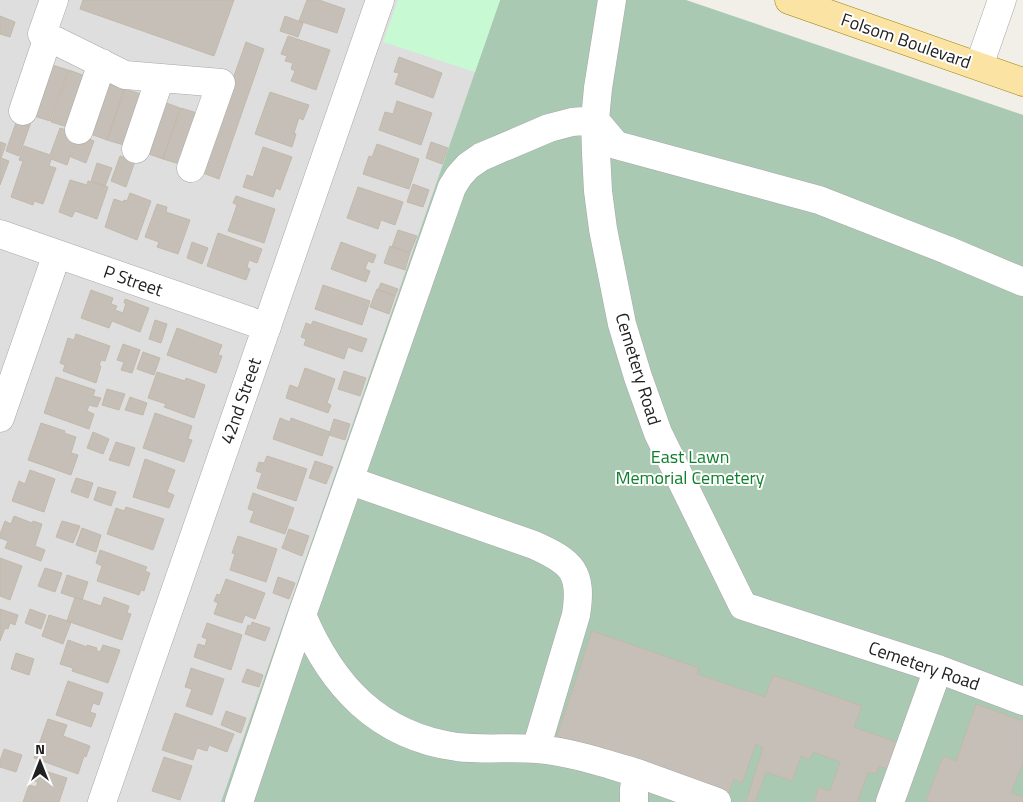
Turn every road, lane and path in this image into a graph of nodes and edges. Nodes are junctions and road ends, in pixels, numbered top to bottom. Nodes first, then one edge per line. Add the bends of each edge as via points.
1 (54, 0) edge
2 (380, 0) edge
3 (612, 0) edge
4 (789, 0) edge
5 (1002, 0) edge
6 (48, 37) junction
7 (102, 63) junction
8 (979, 66) junction
9 (160, 78) junction
10 (1023, 82) edge
11 (23, 111) dead end
12 (595, 120) junction
13 (79, 130) dead end
14 (136, 149) dead end
15 (191, 168) dead end
16 (0, 234) edge
17 (57, 254) junction
18 (1023, 282) edge
19 (267, 327) junction
20 (0, 418) edge
21 (351, 481) junction
22 (302, 615) junction
23 (938, 669) junction
24 (1023, 701) edge
25 (536, 749) junction
26 (637, 773) junction
27 (102, 802) edge
28 (240, 802) edge
29 (634, 802) edge
30 (717, 802) edge
31 (890, 802) edge

1 - 6 street via 42,34
2 - 19 street, 42nd Street
3 - 12 street, Cemetery Road
4 - 8 main road, Folsom Boulevard
5 - 8 street
6 - 7 street
6 - 11 street
7 - 9 street via 126,75
7 - 13 street
8 - 10 main road, Folsom Boulevard
9 - 14 street
9 - 15 street via 221,83
12 - 18 street via 616,145 819,200
12 - 21 street via 549,128 482,157 459,176
12 - 23 street, Cemetery Road via 603,229 622,324 638,377 658,433 744,606
16 - 17 street, P Street
17 - 19 street, P Street
17 - 20 street
19 - 27 street, 42nd Street
21 - 22 street
21 - 25 street via 534,545 565,562 574,572 579,585 576,615
22 - 25 street via 333,673 367,709 387,724 432,742 483,749
22 - 28 street
23 - 24 street, Cemetery Road
23 - 31 street
25 - 26 street via 574,755
26 - 29 street
26 - 30 street

